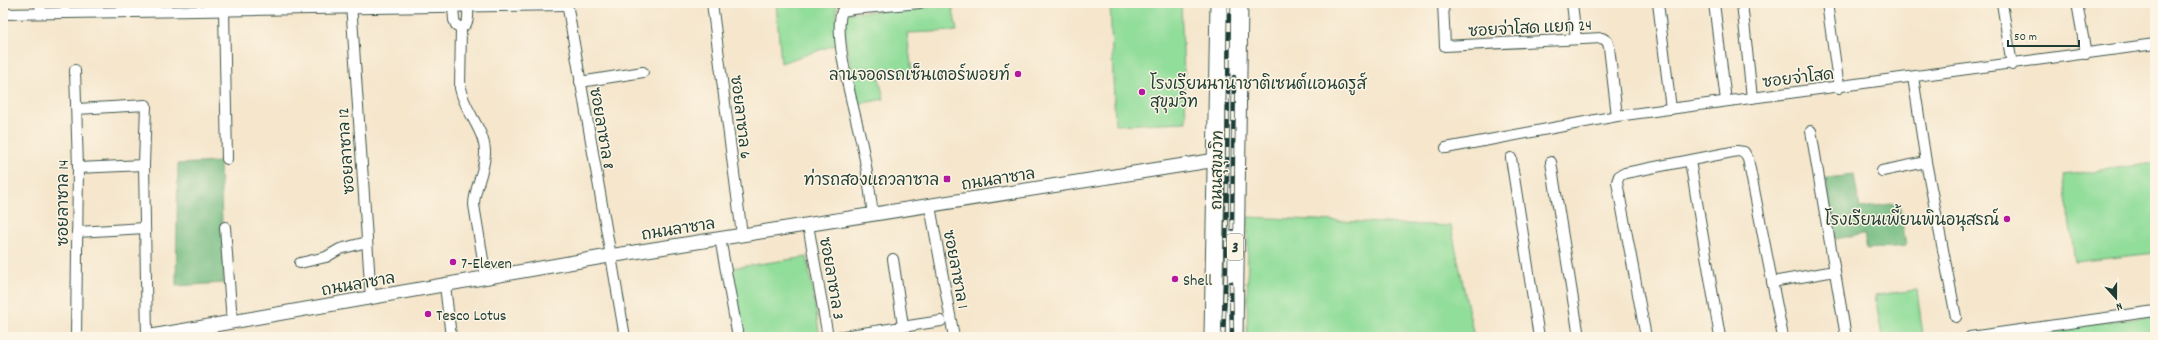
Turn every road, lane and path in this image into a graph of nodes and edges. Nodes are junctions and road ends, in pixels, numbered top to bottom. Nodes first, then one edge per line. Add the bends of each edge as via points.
1 (712, 3) edge
2 (920, 3) edge
3 (1218, 3) edge
4 (1239, 3) edge
5 (1443, 3) edge
6 (1572, 3) edge
7 (1658, 3) edge
8 (1714, 3) edge
9 (1742, 3) edge
10 (1827, 3) edge
11 (2002, 3) edge
12 (2077, 3) edge
13 (567, 4) edge
14 (351, 5) edge
15 (480, 5) edge
16 (468, 6) junction
17 (154, 7) edge
18 (453, 7) junction
19 (40, 8) edge
20 (220, 8) edge
21 (3, 14) edge
22 (461, 28) junction
23 (1576, 39) junction
24 (2155, 44) edge
25 (2086, 54) junction
26 (2012, 65) junction
27 (74, 70) dead end
28 (643, 72) dead end
29 (1913, 77) junction
30 (580, 82) junction
31 (1839, 88) junction
32 (1752, 98) junction
33 (1726, 101) junction
34 (77, 109) junction
35 (1671, 109) junction
36 (1617, 116) junction
37 (1811, 131) dead end
38 (1446, 148) dead end
39 (1236, 157) junction
40 (1511, 158) dead end
41 (227, 159) dead end
42 (1216, 160) junction
43 (1690, 161) junction
44 (1551, 162) dead end
45 (1926, 162) junction
46 (144, 165) junction
47 (78, 168) junction
48 (1882, 171) dead end
49 (930, 206) junction
50 (873, 215) junction
51 (808, 225) junction
52 (225, 227) dead end
53 (145, 228) junction
54 (78, 232) junction
55 (742, 235) junction
56 (720, 238) junction
57 (367, 242) junction
58 (610, 256) junction
59 (893, 259) dead end
60 (300, 262) dead end
61 (1835, 271) junction
62 (486, 278) junction
63 (1772, 282) junction
64 (445, 285) junction
65 (372, 298) junction
66 (2155, 311) edge
67 (1956, 317) dead end
68 (941, 320) dead end
69 (232, 322) junction
70 (904, 326) junction
71 (76, 337) edge
72 (147, 337) edge
73 (451, 337) edge
74 (625, 337) edge
75 (738, 337) edge
76 (828, 337) edge
77 (837, 337) edge
78 (954, 337) edge
79 (1213, 337) edge
80 (1234, 337) edge
81 (1539, 337) edge
82 (1579, 337) edge
83 (1646, 337) edge
84 (1720, 337) edge
85 (1782, 337) edge
86 (1846, 337) edge
87 (1970, 337) edge

1 - 55 street, ซอยลาซาล 6
2 - 50 street via 853,9 842,11 840,16 840,41
3 - 42 highway, ถนนสุขุมวิท / 3
4 - 39 highway, ถนนสุขุมวิท / 3
5 - 23 street, ซอยจ่าโสด แยก 24 via 1445,46
6 - 23 street
7 - 35 street
8 - 33 street
9 - 32 street
10 - 31 street
11 - 26 street
12 - 25 street
13 - 15 street, ซอยลาซาล 8
13 - 30 street, ซอยลาซาล 8
14 - 18 street, ซอยลาซาล 8
14 - 20 street, ซอยลาซาล 8
14 - 57 street, ซอยลาซาล 12
15 - 16 street, ซอยลาซาล 8
16 - 18 street, ซอยลาซาล 8
16 - 22 street via 468,20
17 - 19 street, ซอยลาซาล 8
17 - 20 street, ซอยลาซาล 8
18 - 22 street via 454,20
19 - 21 street, ซอยลาซาล 8
20 - 41 street
22 - 62 street via 462,97 485,150 485,161 474,195 474,206
23 - 36 street, ซอยจ่าโสด แยก 24 via 1602,38 1607,41
24 - 25 street, ซอยจ่าโสด
25 - 26 street, ซอยจ่าโสด
26 - 29 street, ซอยจ่าโสด
27 - 34 street, ซอยลาซาล 14
28 - 30 street
29 - 31 street, ซอยจ่าโสด
29 - 45 street
30 - 58 street, ซอยลาซาล 8
31 - 32 street, ซอยจ่าโสด
32 - 33 street, ซอยจ่าโสด
33 - 35 street, ซอยจ่าโสด
34 - 46 street via 146,105
34 - 47 street, ซอยลาซาล 14
35 - 36 street, ซอยจ่าโสด
36 - 38 street, ซอยจ่าโสด
37 - 61 street
39 - 42 highway
39 - 80 highway, ถนนสุขุมวิท / 3
40 - 81 street
42 - 49 street, ถนนลาซาล
42 - 79 highway, ถนนสุขุมวิท / 3
43 - 63 street via 1737,151 1744,152 1748,159
43 - 83 street via 1625,173 1619,176 1617,182
43 - 84 street
44 - 82 street
45 - 48 street
45 - 67 street
46 - 47 street
46 - 53 street
47 - 54 street, ซอยลาซาล 14
49 - 50 street, ถนนลาซาล
49 - 78 street, ซอยลาซาล 1
50 - 51 street, ถนนลาซาล
51 - 55 street, ถนนลาซาล
51 - 76 street, ซอยลาซาล 3
52 - 69 street
53 - 54 street
53 - 72 street
54 - 71 street, ซอยลาซาล 14
55 - 56 street, ถนนลาซาล
56 - 58 street, ถนนลาซาล
56 - 75 street
57 - 60 street via 340,249 326,258
57 - 65 street, ซอยลาซาล 12
58 - 62 street, ถนนลาซาล
58 - 74 street, ซอยลาซาล 8
59 - 70 street
61 - 63 street
61 - 86 street
62 - 64 street, ถนนลาซาล
63 - 85 street
64 - 65 street, ถนนลาซาล
64 - 73 street
65 - 69 street, ถนนลาซาล
66 - 87 street
68 - 70 street, ซอยลาซาล 3
69 - 72 street, ถนนลาซาล
70 - 77 street, ซอยลาซาล 3

